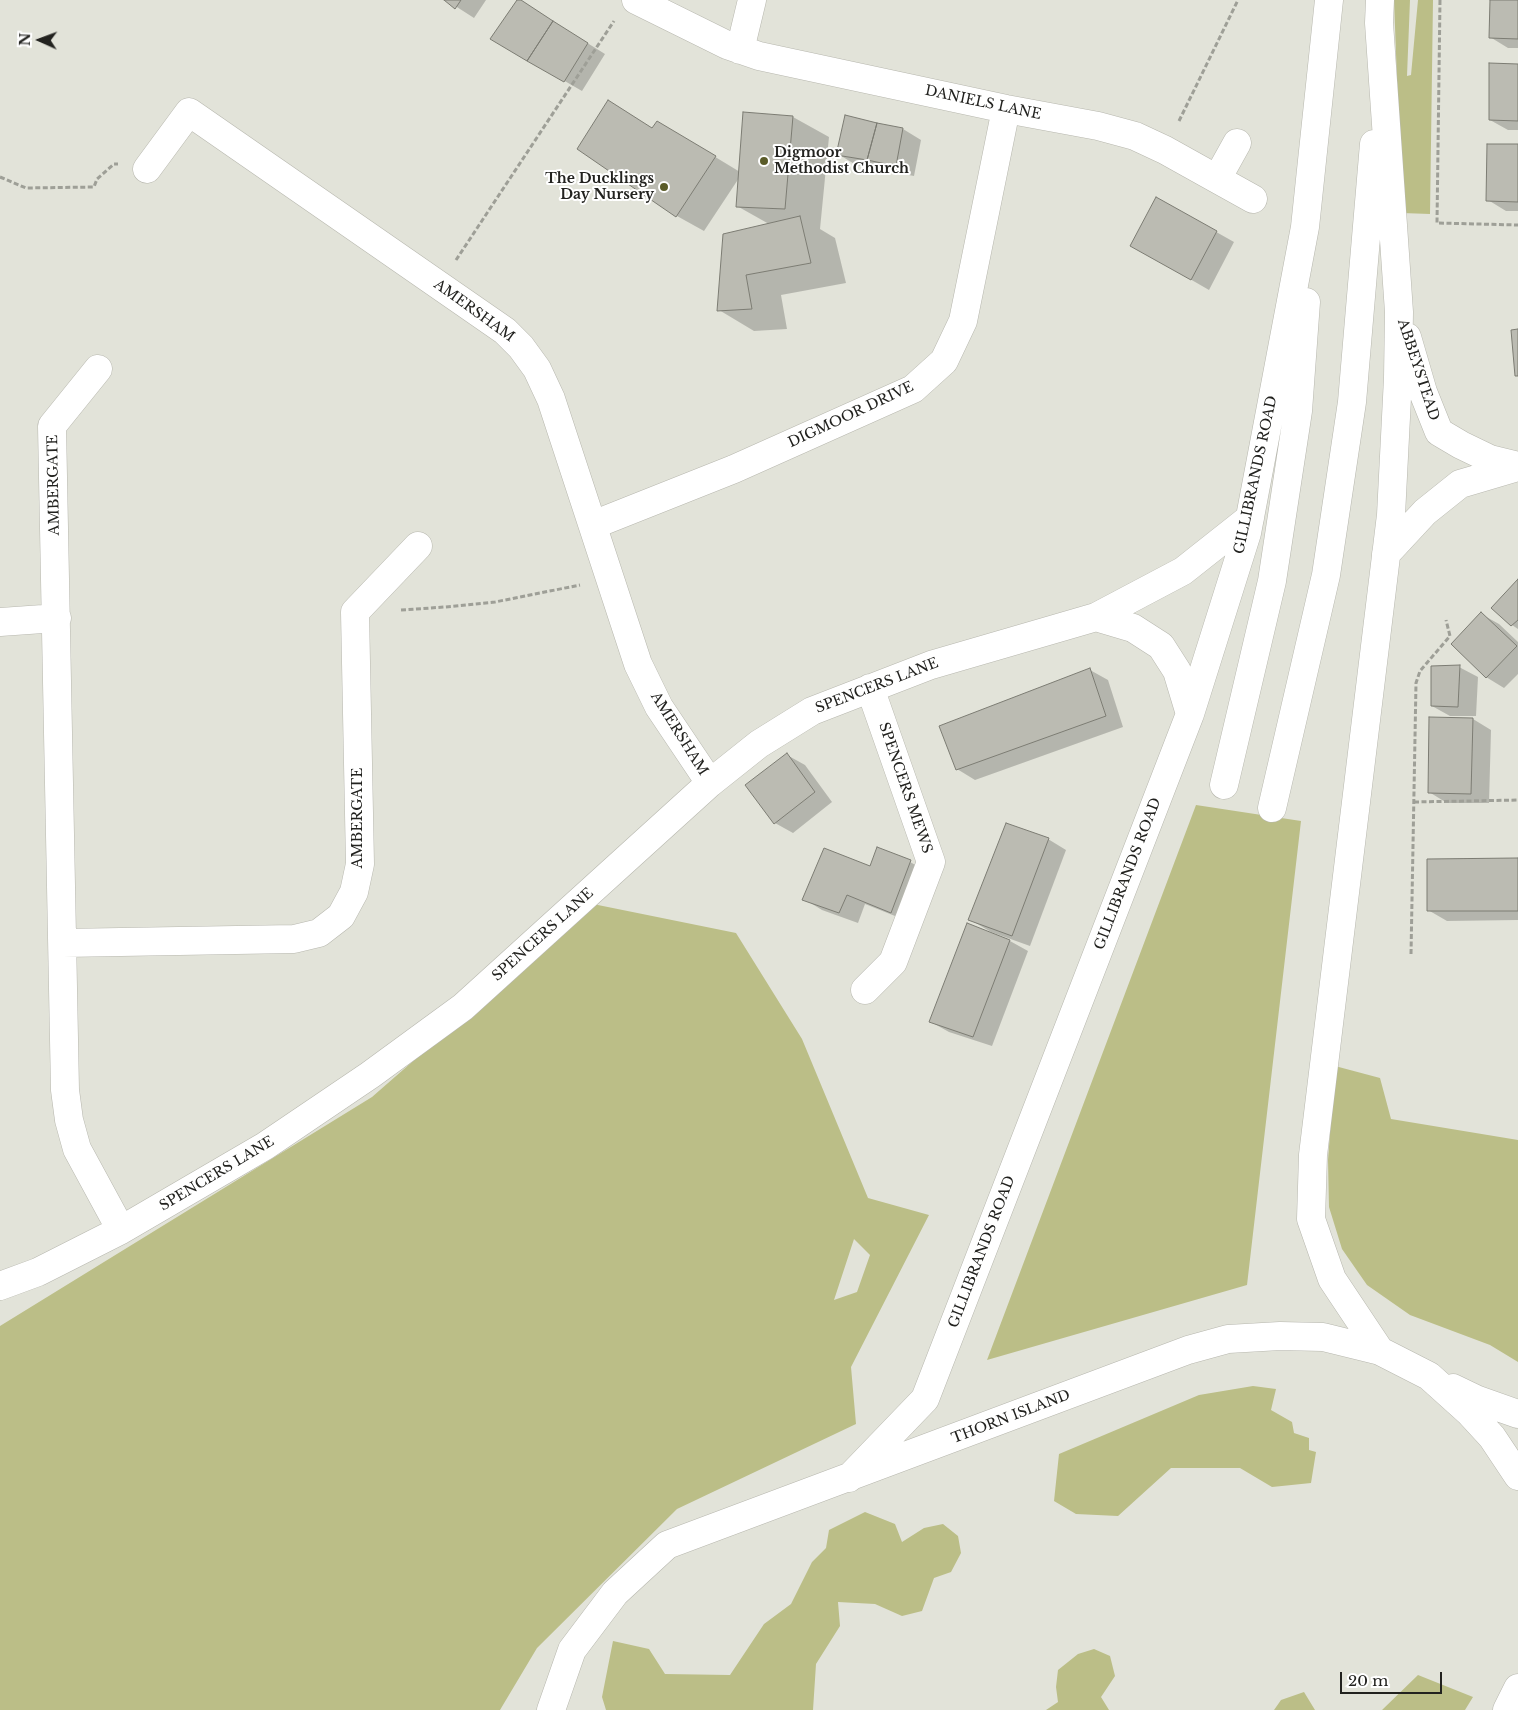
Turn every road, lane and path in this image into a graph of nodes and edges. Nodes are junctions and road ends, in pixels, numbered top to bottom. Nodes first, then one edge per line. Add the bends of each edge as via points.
1 (752, 0) edge
2 (1238, 0) edge
3 (1440, 0) edge
4 (627, 8) edge
5 (1328, 9) edge
6 (1379, 11) edge
7 (740, 50) junction
8 (1381, 58) junction
9 (1006, 109) junction
10 (1237, 143) dead end
11 (1165, 150) junction
12 (147, 169) joint
13 (0, 177) edge
14 (1217, 179) junction
15 (1253, 199) dead end
16 (1518, 225) edge
17 (1305, 227) junction
18 (439, 285) junction
19 (1399, 312) junction
20 (98, 368) dead end
21 (1518, 467) edge
22 (1250, 518) junction
23 (593, 526) junction
24 (418, 546) dead end
25 (1386, 554) junction
26 (610, 579) junction
27 (355, 612) junction
28 (1096, 617) junction
29 (57, 618) junction
30 (1446, 620) dead end
31 (0, 622) edge
32 (870, 688) junction
33 (1190, 714) junction
34 (710, 783) junction
35 (1224, 785) dead end
36 (1518, 800) edge
37 (1414, 802) junction
38 (1272, 808) dead end
39 (63, 943) junction
40 (1411, 954) dead end
41 (865, 990) dead end
42 (121, 1230) junction
43 (0, 1286) edge
44 (1380, 1350) junction
45 (1429, 1376) junction
46 (1518, 1414) edge
47 (1518, 1476) edge
48 (849, 1478) junction
49 (1518, 1688) edge
50 (551, 1710) edge
51 (1507, 1710) edge

1 - 7 street
2 - 11 path
3 - 16 path via 1437,223
4 - 7 street, DANIELS LANE
4 - 18 path
5 - 17 street, GILLIBRANDS ROAD
6 - 8 street
7 - 9 street, DANIELS LANE
8 - 19 street
8 - 38 street via 1352,402 1326,575
9 - 11 street, DANIELS LANE via 1098,126 1135,136
9 - 23 street, DIGMOOR DRIVE via 964,321 944,361 912,389 734,469
10 - 14 street
11 - 14 street, DANIELS LANE
12 - 13 path via 114,164 96,179 94,187 26,188
12 - 18 street, AMERSHAM via 189,112
14 - 15 street, DANIELS LANE
17 - 22 street, GILLIBRANDS ROAD
17 - 35 street, GILLIBRANDS ROAD via 1306,316 1298,412 1272,581
18 - 23 street, AMERSHAM via 505,331 537,368 551,399
19 - 21 street, ABBEYSTEAD via 1423,392 1439,432 1490,459
19 - 25 street via 1391,515
20 - 29 street, AMBERGATE via 52,426
21 - 25 street, ABBEYSTEAD via 1460,484 1424,512
22 - 28 street, SPENCERS LANE via 1183,571
22 - 33 street, GILLIBRANDS ROAD
23 - 26 street, AMERSHAM
24 - 27 street
25 - 44 street via 1313,1155 1311,1219 1332,1279
26 - 27 path via 495,602
26 - 34 street, AMERSHAM via 638,664 659,707
27 - 39 street, AMBERGATE via 360,864 354,892 341,916 319,933 294,939
28 - 32 street, SPENCERS LANE via 931,665
28 - 33 street via 1134,628 1161,646 1177,671
29 - 31 street
29 - 39 street, AMBERGATE
30 - 37 path via 1450,636 1420,671 1416,683
32 - 34 street, SPENCERS LANE via 812,710 760,744
32 - 41 street, SPENCERS MEWS via 932,862 893,962
33 - 48 street, GILLIBRANDS ROAD via 925,1399
34 - 42 street, SPENCERS LANE via 463,1007 265,1146
36 - 37 path
37 - 40 path
39 - 42 street, AMBERGATE via 65,1090 69,1120 77,1149
42 - 43 street, SPENCERS LANE via 38,1272
44 - 45 street, THORN ISLAND
44 - 48 street, THORN ISLAND via 1322,1337 1228,1340 1188,1350
45 - 46 street via 1478,1400
45 - 47 street, THORN ISLAND via 1492,1436
48 - 50 street, THORN ISLAND via 667,1545 616,1593 572,1650
49 - 51 street

